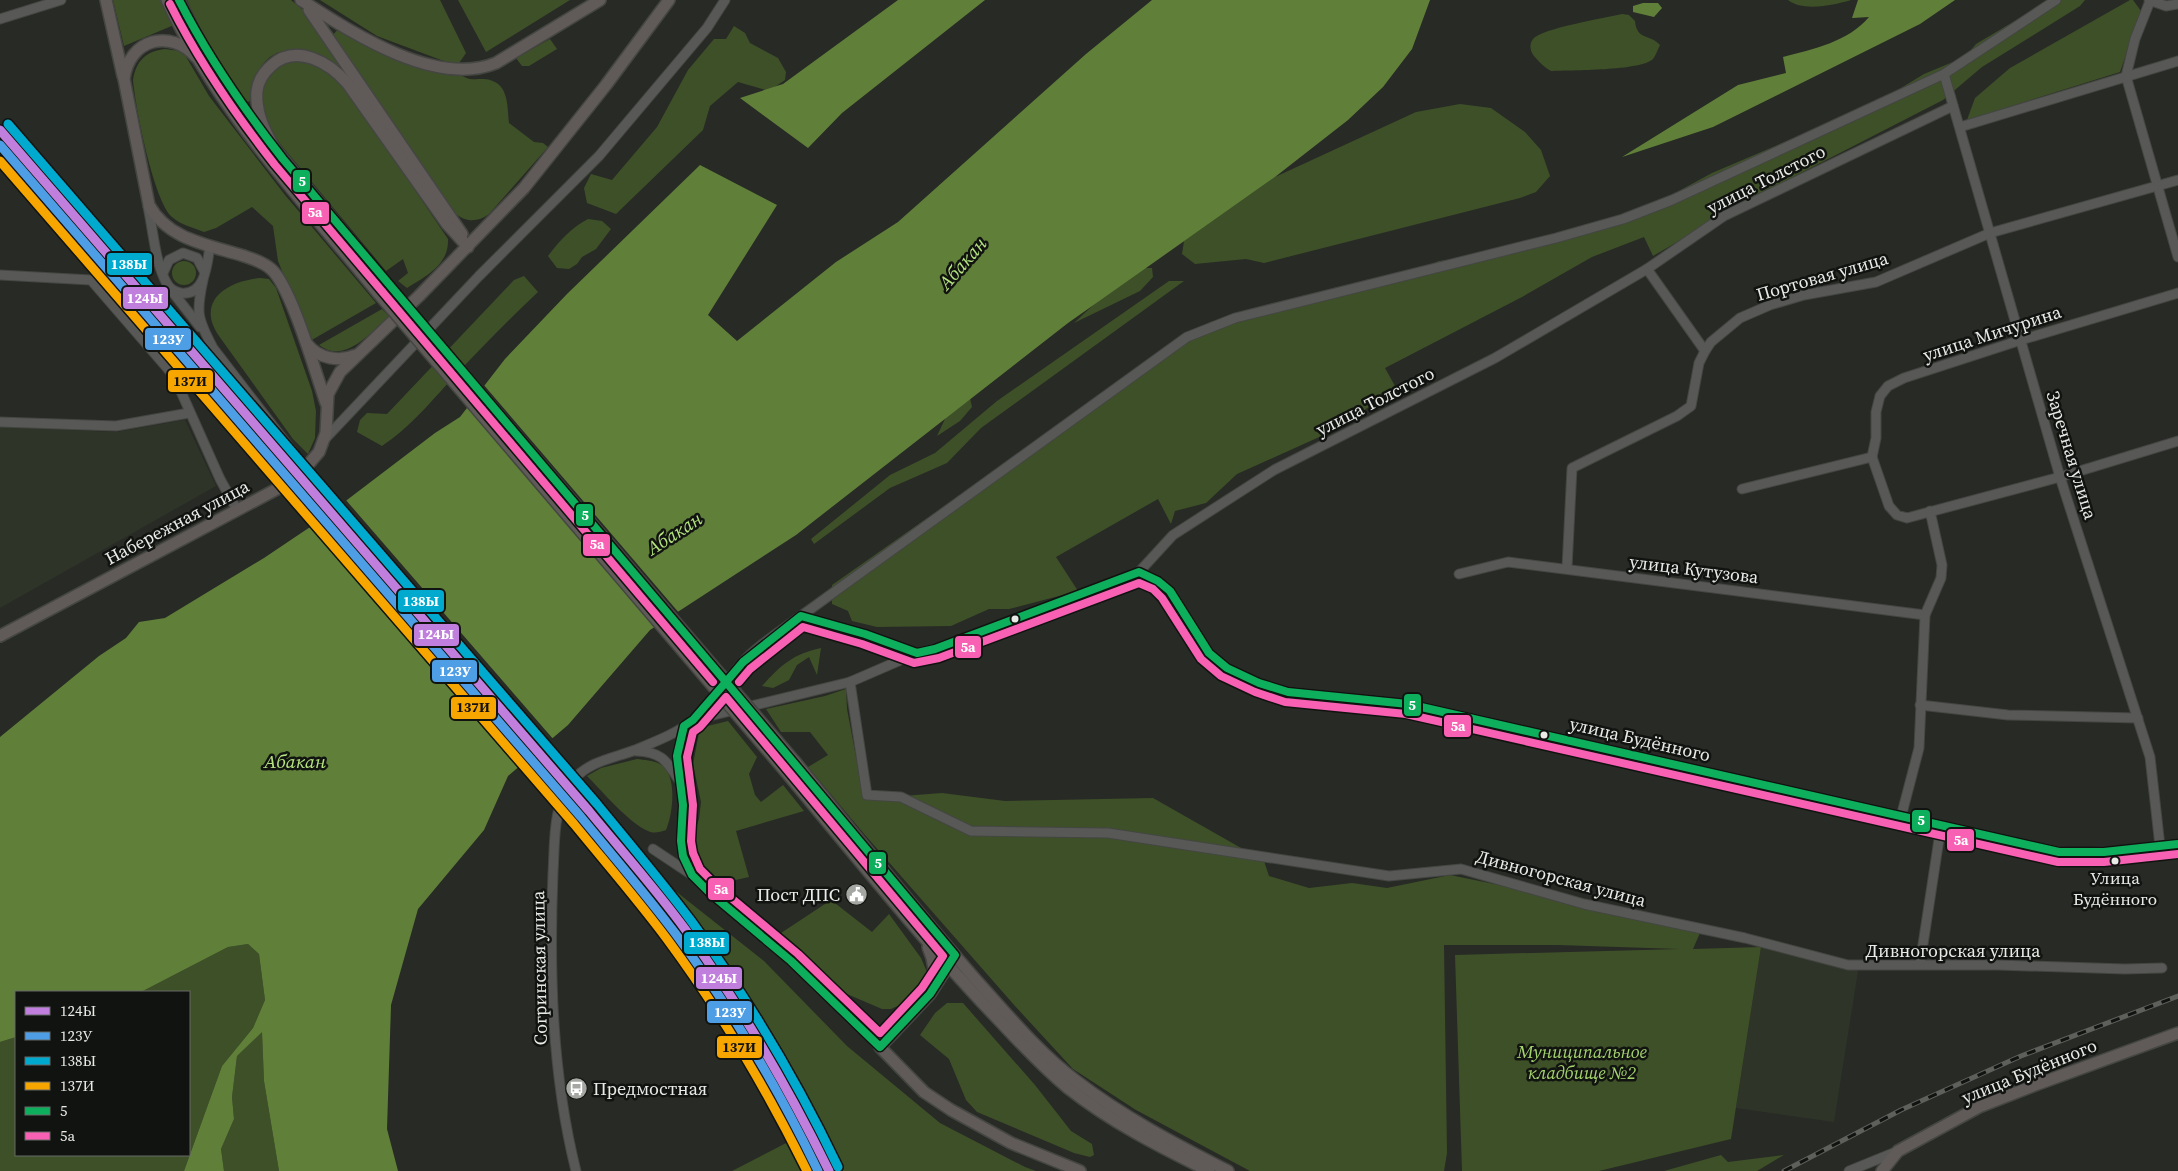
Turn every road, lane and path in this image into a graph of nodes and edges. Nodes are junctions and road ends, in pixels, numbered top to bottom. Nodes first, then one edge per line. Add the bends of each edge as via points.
1 (61, 0) edge
2 (106, 0) edge
3 (167, 0) edge
4 (179, 0) edge
5 (300, 0) edge
6 (600, 0) edge
7 (669, 0) edge
8 (725, 0) edge
9 (2056, 0) edge
10 (2149, 1) edge
11 (2178, 4) edge
12 (0, 19) edge
13 (196, 57) junction
14 (2178, 61) edge
15 (1944, 74) junction
16 (2126, 76) junction
17 (124, 79) junction
18 (1953, 106) junction
19 (1960, 127) junction
20 (277, 152) junction
21 (2178, 180) edge
22 (143, 182) junction
23 (2158, 186) junction
24 (1990, 233) junction
25 (210, 246) junction
26 (468, 247) junction
27 (2178, 257) edge
28 (1647, 270) junction
29 (0, 274) edge
30 (203, 278) junction
31 (166, 282) junction
32 (2178, 293) edge
33 (304, 338) junction
34 (209, 340) junction
35 (2021, 340) junction
36 (362, 351) junction
37 (1705, 351) junction
38 (327, 404) junction
39 (190, 413) junction
40 (0, 422) edge
41 (324, 440) junction
42 (2178, 441) edge
43 (293, 452) dead end
44 (1872, 457) junction
45 (2060, 477) junction
46 (1742, 489) dead end
47 (237, 510) junction
48 (1930, 512) junction
49 (1566, 568) junction
50 (1139, 572) junction
51 (1459, 574) dead end
52 (1925, 615) junction
53 (801, 616) junction
54 (0, 636) edge
55 (918, 653) junction
56 (850, 682) junction
57 (1920, 705) junction
58 (2138, 718) junction
59 (693, 720) junction
60 (684, 726) junction
61 (633, 750) junction
62 (679, 781) junction
63 (1901, 817) junction
64 (1941, 826) junction
65 (2178, 844) edge
66 (2160, 846) junction
67 (653, 849) dead end
68 (692, 875) junction
69 (922, 934) junction
70 (955, 956) junction
71 (1920, 964) junction
72 (947, 966) junction
73 (2162, 968) dead end
74 (930, 994) junction
75 (2178, 1033) edge
76 (880, 1047) junction
77 (1898, 1151) junction
78 (576, 1171) edge
79 (1080, 1171) edge
80 (1209, 1171) edge
81 (1228, 1171) edge
82 (1849, 1171) edge
83 (1882, 1171) edge

1 - 12 street
2 - 17 main road
3 - 13 main road
4 - 20 main road via 227,87
5 - 6 main road via 378,46 436,66 462,71 496,63
5 - 26 main road via 322,26 453,219
7 - 26 main road via 539,169
8 - 41 street via 707,28 599,156
9 - 15 street
10 - 11 street via 2166,6
10 - 16 street
13 - 17 main road via 178,42 163,40 150,43 131,57
13 - 69 main road, bridge via 238,122 378,293
14 - 16 street
15 - 18 street, Заречная улица
15 - 53 street via 1672,200 1623,219 1235,318 1187,337
16 - 19 street
16 - 23 street
17 - 22 main road
18 - 19 street, Заречная улица
18 - 28 street, улица Толстого via 1724,216
19 - 24 street, Заречная улица
20 - 26 main road via 264,130 258,105 257,90 262,77 275,62 287,56 322,62 348,84 447,224
20 - 70 main road, bridge via 796,763
21 - 23 street, Портовая улица
22 - 25 main road via 150,205 160,222 187,238
22 - 31 street
23 - 24 street, Портовая улица
23 - 27 street
24 - 35 street, Заречная улица
24 - 37 street, Портовая улица via 1876,282 1804,295 1770,305 1740,318
25 - 30 street
25 - 33 main road via 261,262 276,273
26 - 36 main road
28 - 37 street
28 - 50 street, улица Толстого via 1495,358 1274,470 1173,535
29 - 39 street via 91,280 174,376
30 - 31 street via 196,289 188,293 177,292
30 - 31 street via 203,267 197,258 182,253 168,260 164,267
30 - 34 street via 198,312
31 - 34 street
32 - 35 street, улица Мичурина
33 - 36 main road via 314,352 334,359
33 - 38 main road
34 - 43 street
35 - 44 street, улица Мичурина via 1888,386 1880,396 1876,412
35 - 45 street, Заречная улица
36 - 38 main road via 336,378
37 - 49 street, Портовая улица via 1698,363 1691,406 1572,468
38 - 41 main road, Набережная улица
39 - 40 street via 116,426
39 - 47 street
41 - 47 main road, Набережная улица via 315,458 296,476
42 - 45 street
44 - 46 street
44 - 48 street via 1890,506 1897,516 1907,518
45 - 48 street
45 - 58 street, Заречная улица
47 - 54 main road, Набережная улица
48 - 52 street via 1942,565 1936,593
49 - 51 street, улица Кутузова via 1508,562
49 - 52 street, улица Кутузова
50 - 55 street, улица Толстого
50 - 63 street, улица Будённого via 1170,591 1209,653 1227,668 1259,683 1288,692 1408,704
52 - 57 street
53 - 55 street
53 - 59 street via 743,662
55 - 56 street, улица Толстого
56 - 59 street, улица Толстого
56 - 71 street, Дивногорская улица via 867,795 901,797 971,831 1108,833 1389,876 1461,869 1584,904 1745,938 1848,965
57 - 58 street via 2008,715
57 - 63 street via 1920,748
58 - 66 street, Заречная улица via 2150,757
59 - 60 street, Согринская улица
60 - 61 street, Согринская улица
60 - 62 street via 677,756
61 - 62 street via 651,752 667,761
61 - 78 street, Согринская улица via 599,762 574,779 562,798 556,822 552,992 563,1095
62 - 68 street via 683,806 683,856
63 - 64 street, улица Будённого
64 - 66 street, улица Будённого via 2059,852 2111,853
64 - 71 street
65 - 66 street, улица Будённого
67 - 68 street
68 - 76 street via 791,961
69 - 72 main road
69 - 74 main road via 933,959 934,978
70 - 72 main road
70 - 81 main road via 1015,1023 1074,1080 1156,1135
71 - 73 street, Дивногорская улица
72 - 74 main road
72 - 80 main road via 1069,1089 1112,1119
74 - 76 main road
75 - 77 main road, улица Будённого via 1979,1107
76 - 79 main road via 924,1092 958,1114 1011,1143
77 - 82 street
77 - 83 main road

